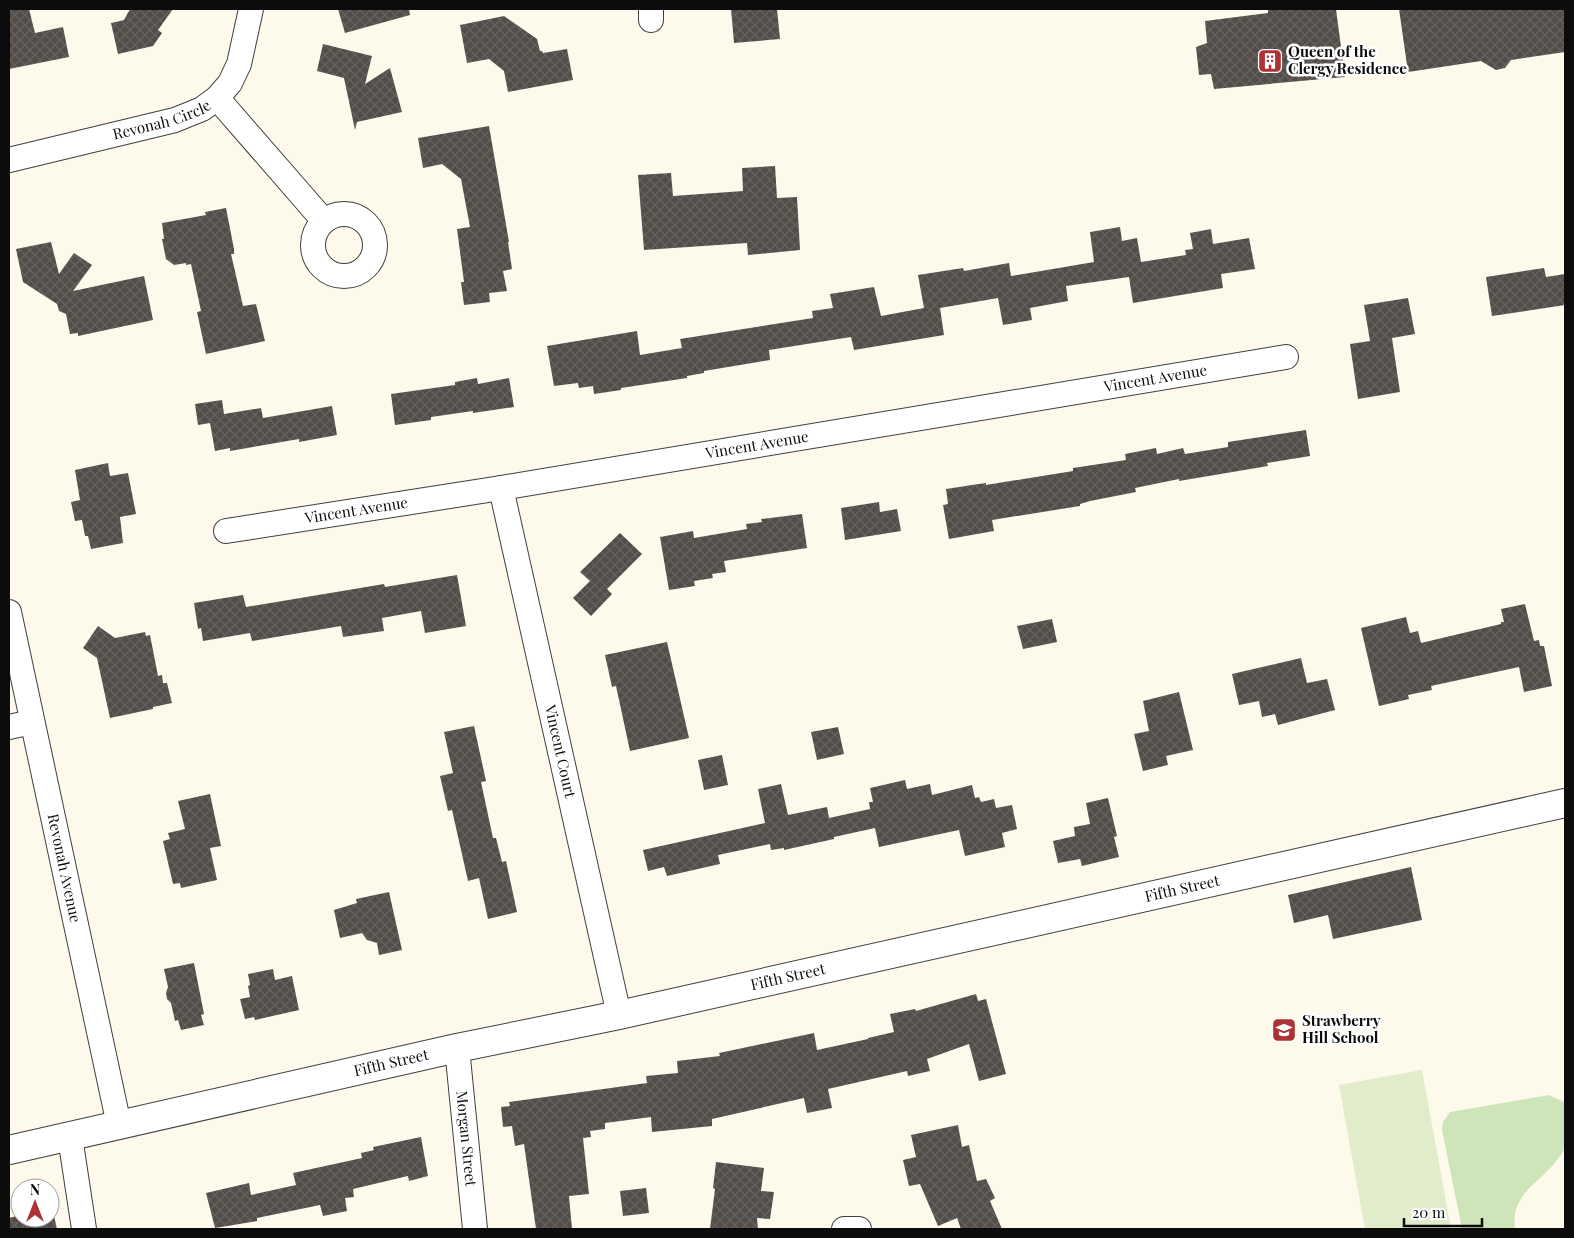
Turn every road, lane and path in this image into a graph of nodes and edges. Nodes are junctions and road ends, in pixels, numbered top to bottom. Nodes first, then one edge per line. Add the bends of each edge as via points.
1 (251, 9) edge
2 (217, 98) junction
3 (9, 160) edge
4 (324, 221) dead end
5 (1286, 356) dead end
6 (500, 488) junction
7 (226, 531) dead end
8 (9, 612) edge
9 (32, 722) junction
10 (9, 727) edge
11 (1565, 803) edge
12 (618, 1014) junction
13 (457, 1048) junction
14 (119, 1125) junction
15 (70, 1136) junction
16 (9, 1150) edge
17 (84, 1229) edge
18 (476, 1229) edge
19 (844, 1229) edge
20 (860, 1229) edge

1 - 2 street, Revonah Circle via 239,64
2 - 3 street, Revonah Circle via 194,114 175,120
2 - 4 street
5 - 6 street, Vincent Avenue
6 - 7 street, Vincent Avenue
6 - 12 street, Vincent Court
8 - 9 street, Revonah Avenue
9 - 10 street
9 - 14 street, Revonah Avenue
11 - 12 street, Fifth Street
12 - 13 street, Fifth Street
13 - 14 street, Fifth Street
13 - 18 street, Morgan Street
14 - 15 street, Fifth Street
15 - 16 street, Fifth Street
15 - 17 street
19 - 20 street

